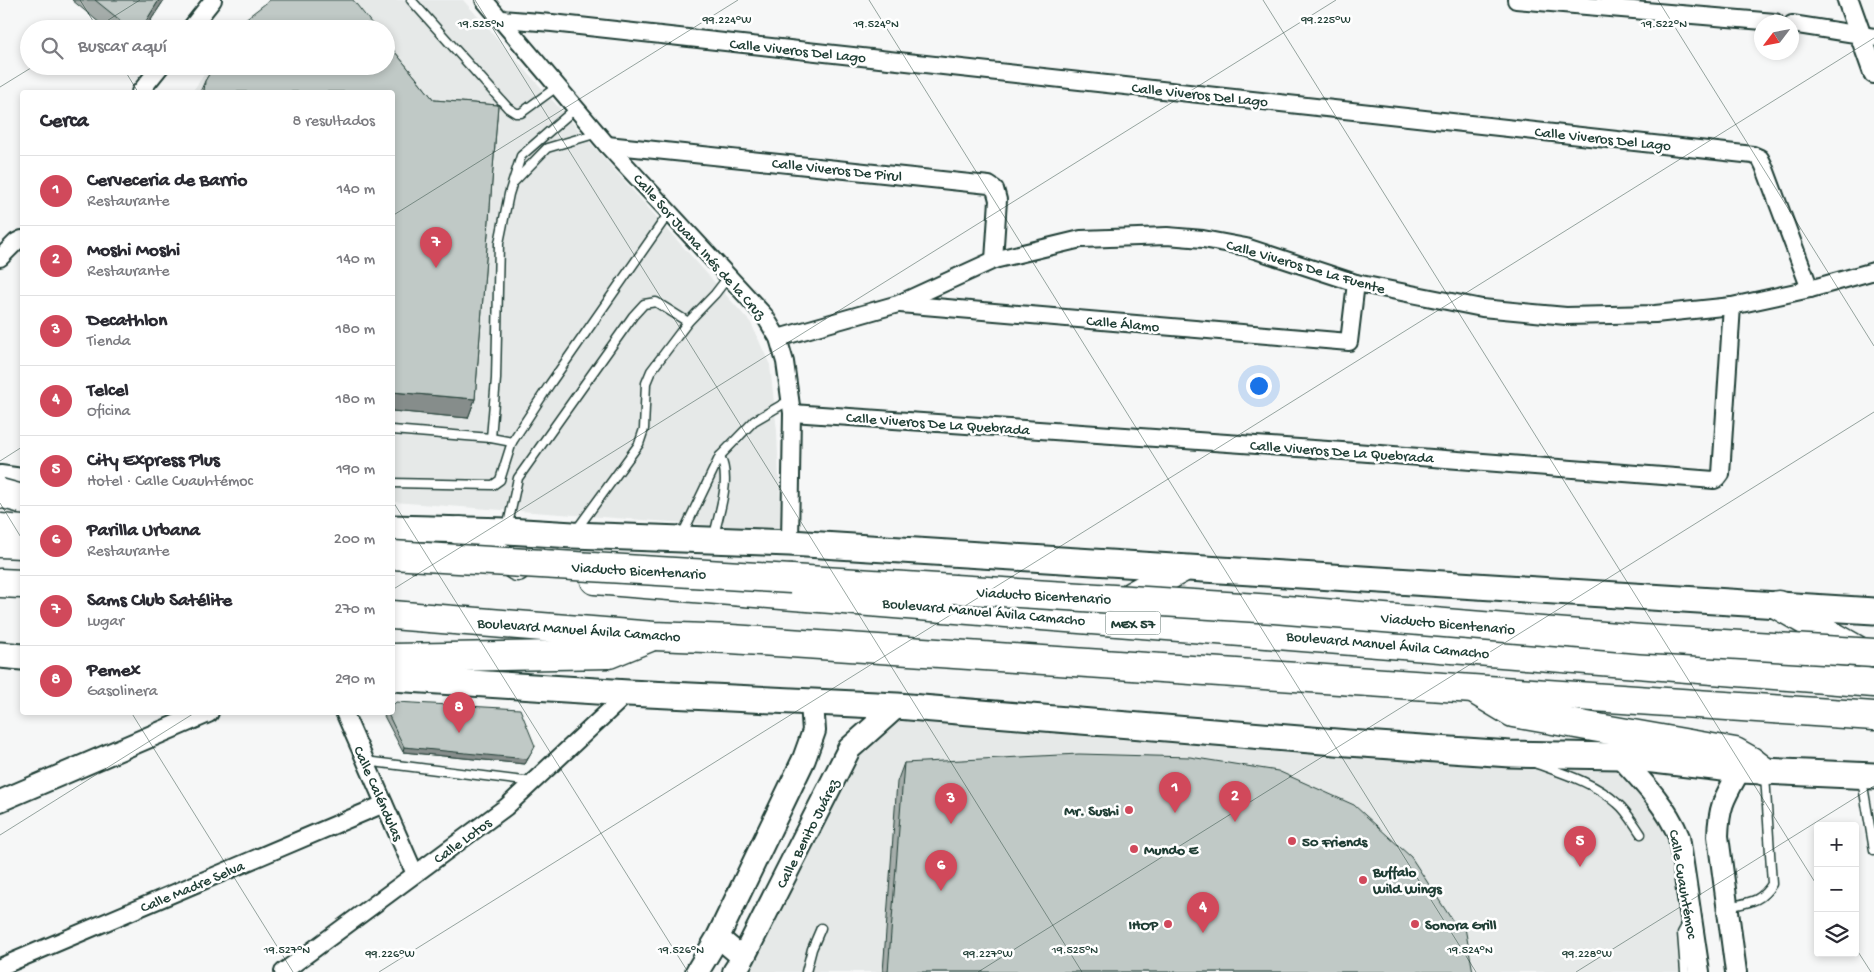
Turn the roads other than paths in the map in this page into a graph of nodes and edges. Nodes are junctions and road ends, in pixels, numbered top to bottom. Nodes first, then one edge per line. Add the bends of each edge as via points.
1 (213, 0) edge
2 (411, 0) edge
3 (484, 0) edge
4 (1516, 0) edge
5 (1848, 0) edge
6 (501, 19) junction
7 (197, 20) edge
8 (1754, 20) edge
9 (1799, 25) edge
10 (1868, 37) edge
11 (1874, 73) edge
12 (154, 75) edge
13 (558, 86) junction
14 (142, 90) edge
15 (576, 108) junction
16 (602, 139) junction
17 (513, 183) junction
18 (670, 213) junction
19 (20, 241) edge
20 (0, 258) edge
21 (994, 260) junction
22 (1874, 271) edge
23 (728, 277) junction
24 (1356, 283) junction
25 (1810, 289) junction
26 (898, 304) junction
27 (1732, 306) junction
28 (688, 322) junction
29 (778, 338) junction
30 (791, 407) junction
31 (395, 430) edge
32 (491, 438) junction
33 (512, 442) junction
34 (720, 456) junction
35 (0, 477) edge
36 (20, 480) edge
37 (395, 483) edge
38 (0, 494) edge
39 (20, 498) edge
40 (0, 528) edge
41 (395, 528) edge
42 (20, 530) edge
43 (460, 531) junction
44 (507, 531) junction
45 (573, 535) junction
46 (680, 539) junction
47 (713, 540) junction
48 (0, 543) edge
49 (20, 544) edge
50 (790, 544) junction
51 (395, 555) edge
52 (395, 567) edge
53 (1182, 569) junction
54 (528, 575) junction
55 (0, 583) edge
56 (20, 584) edge
57 (1778, 606) junction
58 (1874, 611) edge
59 (395, 615) edge
60 (1087, 620) junction
61 (654, 636) junction
62 (1874, 653) edge
63 (0, 656) edge
64 (20, 657) edge
65 (395, 658) edge
66 (1874, 659) edge
67 (395, 678) edge
68 (1874, 683) edge
69 (1474, 690) junction
70 (628, 693) junction
71 (812, 703) junction
72 (897, 706) junction
73 (201, 715) edge
74 (345, 715) edge
75 (1874, 716) edge
76 (1510, 754) junction
77 (1619, 756) junction
78 (365, 761) junction
79 (1752, 770) junction
80 (1868, 776) edge
81 (534, 782) junction
82 (0, 801) edge
83 (384, 804) junction
84 (1641, 834) dead end
85 (1874, 850) edge
86 (415, 874) junction
87 (1728, 907) junction
88 (1691, 916) junction
89 (821, 928) dead end
90 (718, 937) junction
91 (0, 967) edge
92 (739, 967) edge
93 (283, 972) edge
94 (697, 972) edge
95 (806, 972) edge
96 (1685, 972) edge
97 (1699, 972) edge
98 (1736, 972) edge

1 - 7 street
2 - 13 lane via 516,113 521,113
3 - 6 street, Calle Sor Juana Inés de la Cruz
4 - 8 street
5 - 10 street
6 - 13 street, Calle Sor Juana Inés de la Cruz
6 - 25 street, Calle Viveros Del Lago via 1753,155 1760,158 1764,166
9 - 10 street
10 - 11 street
12 - 14 street
13 - 15 street, Calle Sor Juana Inés de la Cruz
15 - 16 street, Calle Sor Juana Inés de la Cruz
15 - 17 lane via 521,156
16 - 17 lane via 546,148
16 - 18 street, Calle Sor Juana Inés de la Cruz
16 - 21 street, Calle Viveros De Pirul via 988,185 995,189 998,200
17 - 32 lane via 499,243 496,379
18 - 23 street, Calle Sor Juana Inés de la Cruz
18 - 33 lane
19 - 20 street
21 - 24 street, Calle Viveros De La Fuente via 1081,239 1167,236 1246,247
21 - 26 street, Calle Viveros De La Fuente
22 - 25 street, Calle Viveros De La Fuente
23 - 28 lane
23 - 29 street, Calle Sor Juana Inés de la Cruz via 764,315
24 - 26 street, Calle Álamo via 1349,342
24 - 27 street, Calle Viveros De La Fuente via 1482,308 1566,316 1655,314
25 - 27 street, Calle Viveros De La Fuente
26 - 29 street, Calle Viveros De La Fuente
27 - 30 street, Calle Viveros De La Quebrada via 1721,474 1714,480
28 - 44 lane via 656,302 644,304 633,316 518,478
28 - 45 lane via 651,371 646,384 644,429 639,444
29 - 30 street, Calle Sor Juana Inés de la Cruz
30 - 34 lane via 754,421
30 - 50 street, Calle Sor Juana Inés de la Cruz
31 - 32 lane
32 - 33 lane
33 - 37 lane via 500,480 493,485
34 - 46 lane
34 - 47 lane via 726,478
35 - 36 main road
38 - 39 highway, bridge
40 - 42 highway
41 - 43 main road
43 - 44 main road
43 - 54 highway
44 - 45 main road
45 - 46 main road
46 - 47 main road
47 - 50 main road
48 - 49 highway
50 - 53 main road
51 - 62 highway, Viaducto Bicentenario, bridge via 1274,609 1641,639
52 - 54 highway, Boulevard Manuel Ávila Camacho / MEX 57
53 - 57 main road
53 - 60 highway
54 - 60 highway, Boulevard Manuel Ávila Camacho / MEX 57
55 - 56 highway
57 - 58 main road
57 - 66 highway
59 - 61 highway, Boulevard Manuel Ávila Camacho
60 - 68 highway, Boulevard Manuel Ávila Camacho / MEX 57
61 - 65 highway via 609,654
61 - 69 highway, Boulevard Manuel Ávila Camacho
63 - 64 main road
67 - 70 main road
69 - 75 highway, Boulevard Manuel Ávila Camacho
69 - 79 highway via 1513,713 1735,752 1751,761
70 - 71 main road
70 - 81 street, Calle Lotos
71 - 72 main road
71 - 90 main road via 814,731 804,759
72 - 76 main road
72 - 92 main road, Calle Benito Juárez via 849,749
73 - 82 street
74 - 78 street, Calle Caléndulas
76 - 77 main road
76 - 84 lane via 1602,792 1618,804
77 - 79 main road
77 - 88 street, Calle Cuauhtémoc via 1672,820 1679,837
78 - 81 lane
78 - 83 street, Calle Caléndulas
79 - 80 main road
79 - 87 street via 1722,801 1718,836
79 - 87 lane via 1772,884 1766,894 1754,901
80 - 85 lane
81 - 86 street, Calle Lotos via 506,807
83 - 86 street, Calle Caléndulas
83 - 91 street, Calle Madre Selva
86 - 93 street, Calle Lotos
87 - 98 street
88 - 96 lane via 1682,933
88 - 97 street, Calle Cuauhtémoc
89 - 95 lane
90 - 92 street
90 - 94 main road

